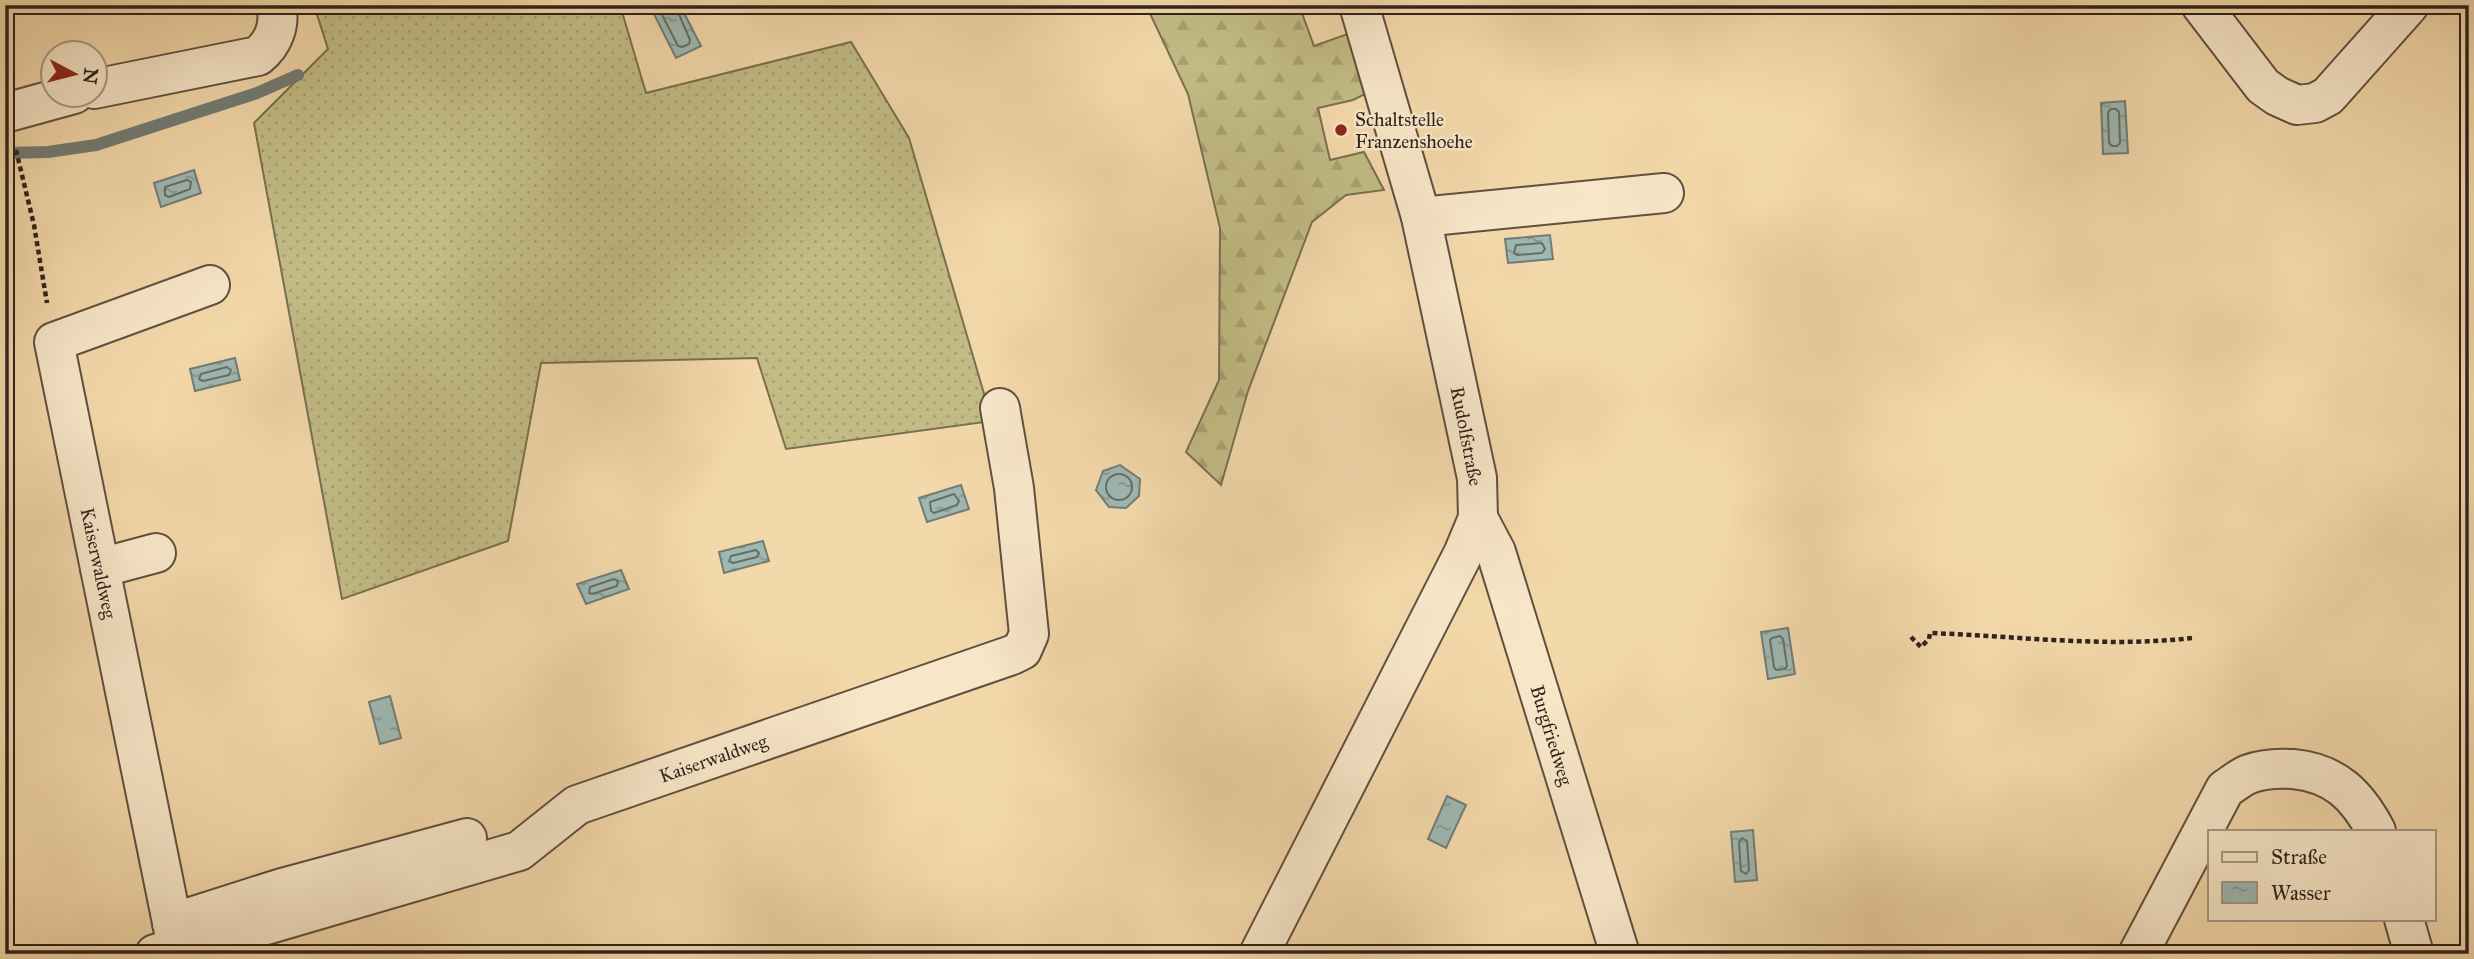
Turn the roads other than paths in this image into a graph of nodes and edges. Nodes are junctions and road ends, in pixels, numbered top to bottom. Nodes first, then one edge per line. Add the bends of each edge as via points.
1 (276, 5) edge
2 (1359, 5) edge
3 (2202, 5) edge
4 (2409, 5) edge
5 (108, 86) edge
6 (38, 104) edge
7 (6, 112) edge
8 (1664, 192) dead end
9 (1421, 217) junction
10 (210, 285) dead end
11 (1000, 408) dead end
12 (1478, 518) junction
13 (156, 553) dead end
14 (100, 568) junction
15 (2375, 830) edge
16 (467, 838) dead end
17 (2404, 920) edge
18 (185, 944) edge
19 (1259, 954) edge
20 (1620, 954) edge
21 (2138, 954) edge
22 (2414, 954) edge

1 - 5 street via 279,16 274,36 258,56
2 - 9 street, Rudolfstraße
3 - 4 street via 2263,86 2297,105 2328,96
6 - 7 street
8 - 9 street
9 - 12 street, Rudolfstraße via 1477,478
10 - 14 street, Kaiserwaldweg via 54,342
11 - 18 street, Kaiserwaldweg via 1014,488 1029,634 1022,650 577,805 519,851
12 - 19 street, Rudolfstraße
12 - 20 street, Burgfriedweg via 1496,552
13 - 14 street
14 - 18 street, Kaiserwaldweg via 174,862
15 - 21 street via 2355,798 2338,783 2312,771 2278,768 2248,775 2225,789
16 - 18 street via 282,888
17 - 22 street

